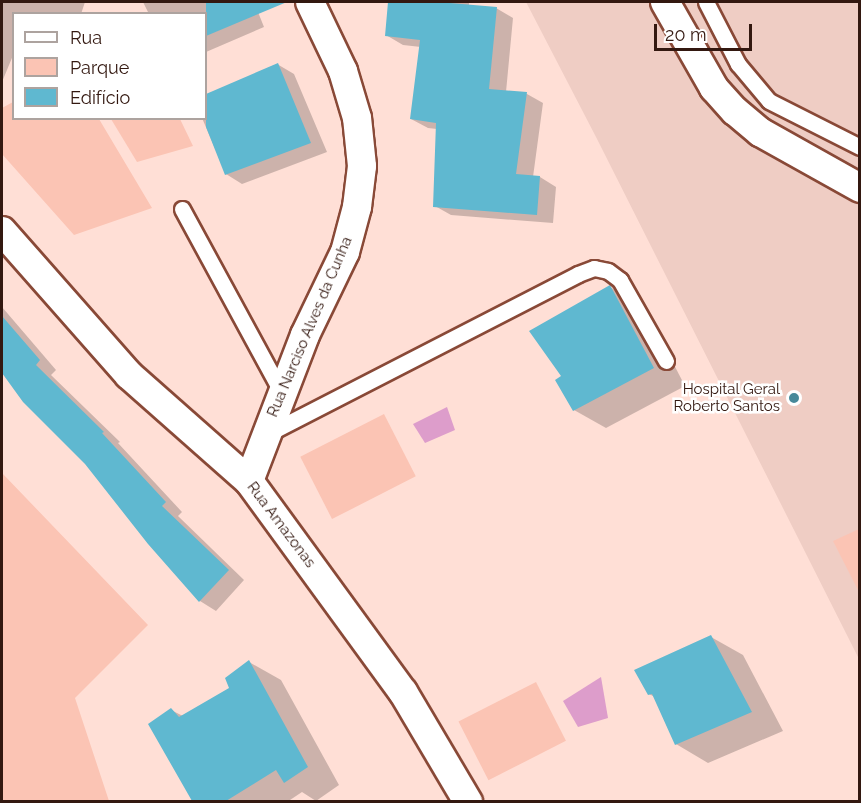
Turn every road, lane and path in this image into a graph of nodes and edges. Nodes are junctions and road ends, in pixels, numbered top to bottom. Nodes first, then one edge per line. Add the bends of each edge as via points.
1 (310, 2) edge
2 (665, 2) edge
3 (706, 2) edge
4 (860, 147) edge
5 (860, 188) edge
6 (182, 209) dead end
7 (2, 231) edge
8 (666, 361) dead end
9 (282, 393) junction
10 (265, 436) junction
11 (249, 481) junction
12 (468, 801) edge

1 - 9 street, Rua Narciso Alves da Cunha via 342,71 357,118 362,166 357,207 345,252
2 - 5 street via 714,88 735,111 760,132
3 - 4 lane via 738,64 768,101
6 - 9 lane
7 - 11 street, Rua Amazonas via 129,375
8 - 10 lane via 620,280 608,271 594,268
9 - 10 street, Rua Narciso Alves da Cunha
10 - 11 street, Rua Narciso Alves da Cunha
11 - 12 street, Rua Amazonas via 403,692

